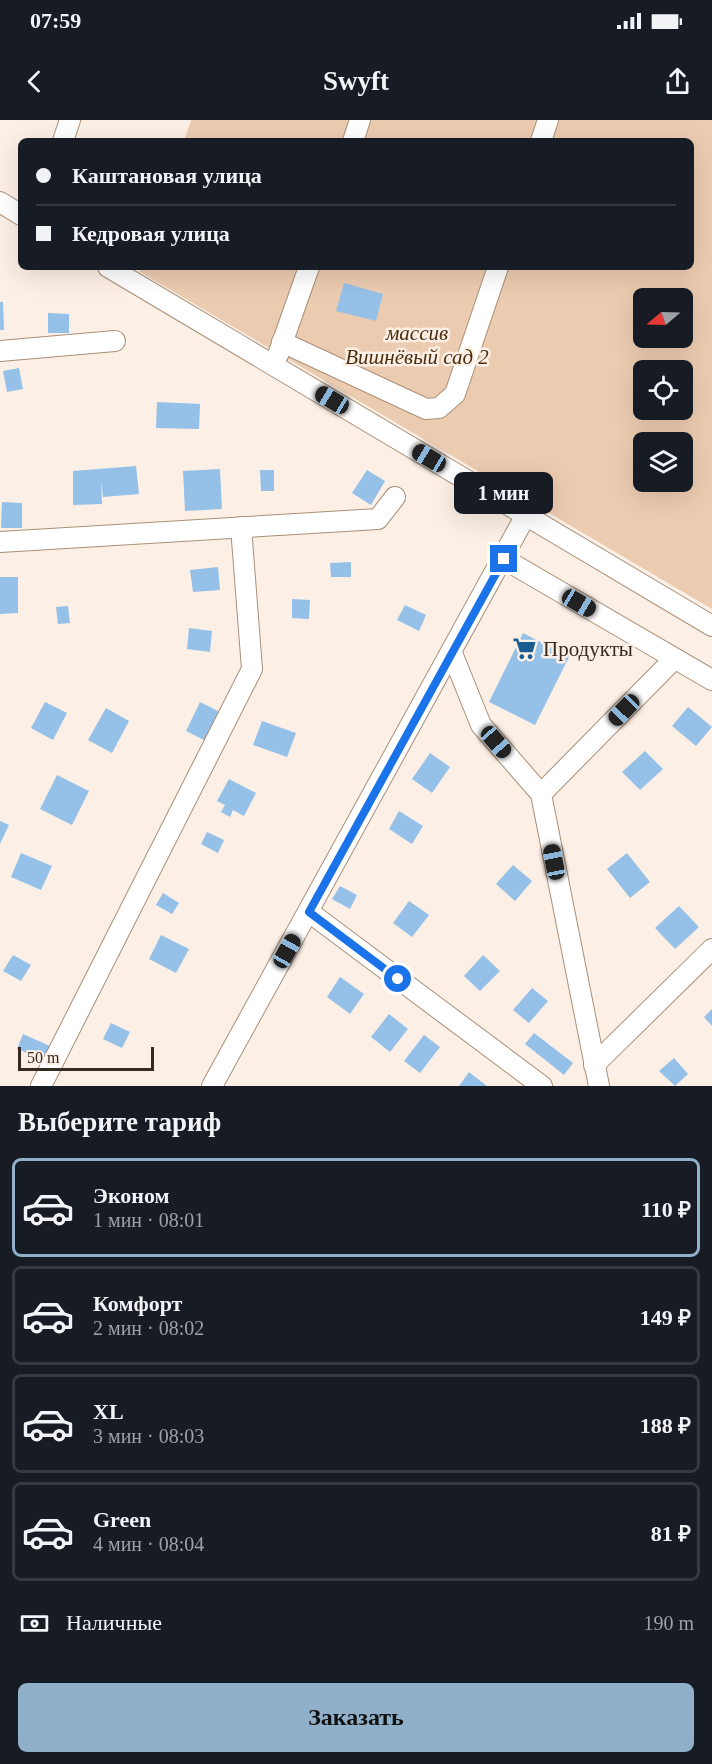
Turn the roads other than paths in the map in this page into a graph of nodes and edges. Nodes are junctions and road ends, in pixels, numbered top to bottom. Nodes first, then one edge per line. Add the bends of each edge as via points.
1 (70, 120) edge
2 (360, 120) edge
3 (548, 120) edge
4 (64, 138) edge
5 (354, 138) edge
6 (542, 138) edge
7 (0, 202) edge
8 (18, 213) edge
9 (113, 270) edge
10 (308, 270) edge
11 (497, 270) edge
12 (115, 341) dead end
13 (282, 342) junction
14 (0, 351) edge
15 (274, 366) junction
16 (395, 497) dead end
17 (526, 515) junction
18 (242, 528) junction
19 (0, 542) edge
20 (504, 559) junction
21 (712, 626) edge
22 (452, 653) junction
23 (674, 658) junction
24 (712, 680) edge
25 (541, 795) junction
26 (309, 912) junction
27 (712, 949) edge
28 (594, 1065) junction
29 (41, 1086) edge
30 (212, 1086) edge
31 (542, 1086) edge
32 (599, 1086) edge

1 - 4 street
2 - 5 street
3 - 6 street
7 - 8 street
9 - 15 street
10 - 13 street
11 - 13 street via 455,393 438,408 426,409
12 - 14 street
13 - 15 street
15 - 17 street
16 - 18 street via 378,519
17 - 20 street
17 - 21 street
18 - 19 street
18 - 29 street via 252,669
20 - 22 street
20 - 23 street
22 - 25 street via 481,725
22 - 26 street
23 - 24 street
23 - 25 street
25 - 28 street
26 - 30 street
26 - 31 street
27 - 28 street
28 - 32 street

